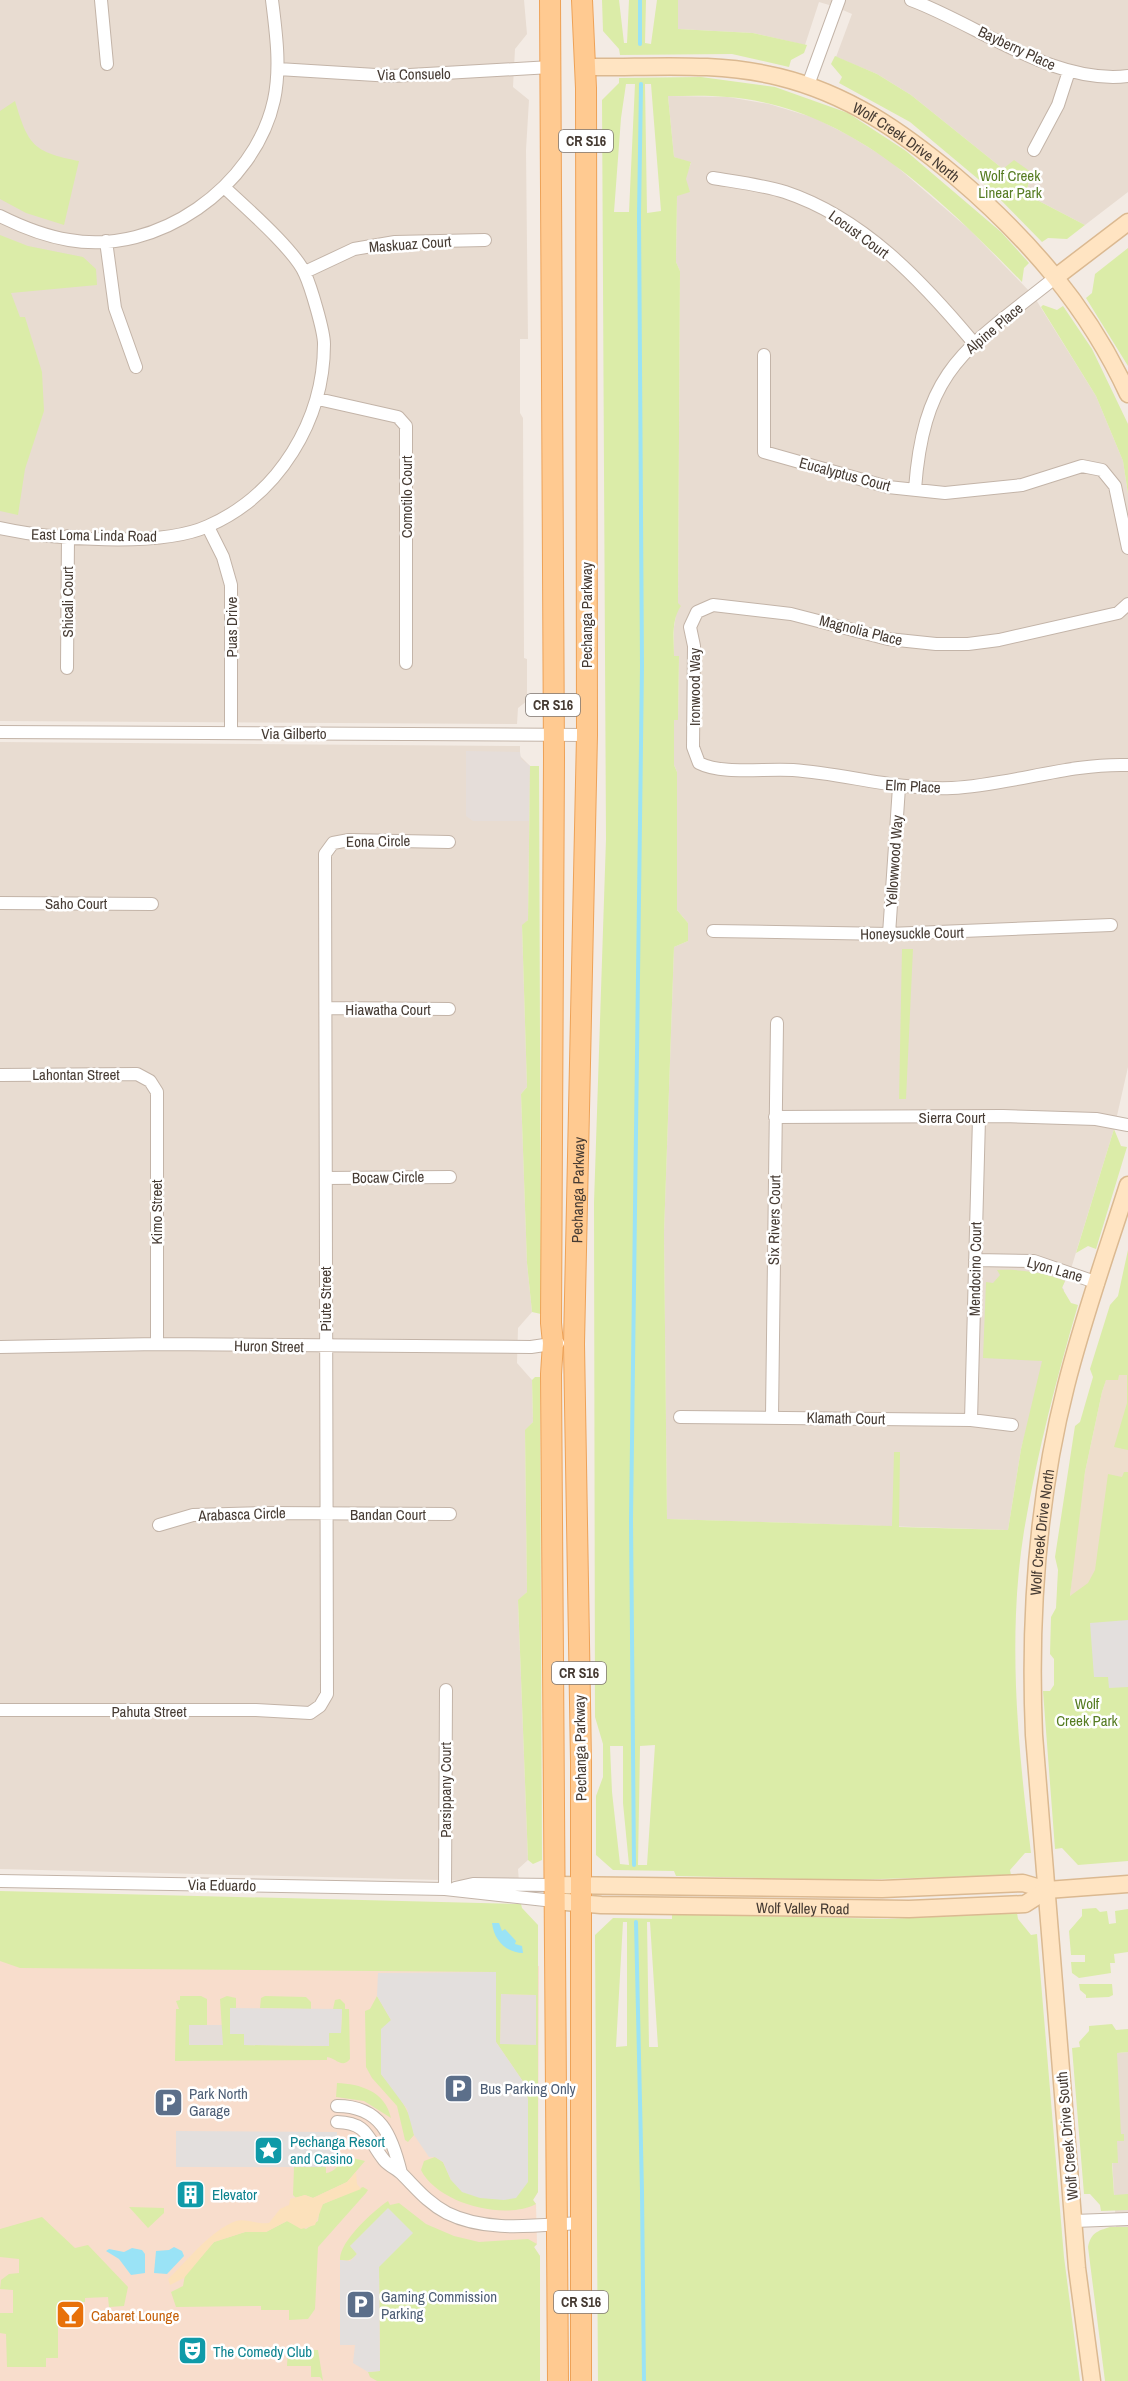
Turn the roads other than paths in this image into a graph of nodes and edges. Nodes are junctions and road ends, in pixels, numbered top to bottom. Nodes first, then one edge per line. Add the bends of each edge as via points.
1 (101, 0) edge
2 (272, 0) edge
3 (550, 0) edge
4 (582, 0) edge
5 (838, 0) edge
6 (911, 0) edge
7 (106, 64) dead end
8 (585, 67) junction
9 (551, 68) junction
10 (278, 69) junction
11 (1069, 71) junction
12 (1128, 76) edge
13 (808, 85) junction
14 (1034, 150) dead end
15 (713, 178) dead end
16 (224, 187) junction
17 (0, 216) edge
18 (1128, 222) edge
19 (484, 240) dead end
20 (106, 241) junction
21 (305, 272) junction
22 (1056, 277) junction
23 (973, 342) junction
24 (764, 355) dead end
25 (136, 367) dead end
26 (1128, 394) edge
27 (318, 399) junction
28 (915, 489) junction
29 (208, 526) junction
30 (0, 528) edge
31 (68, 536) junction
32 (1128, 548) edge
33 (1128, 604) edge
34 (697, 612) joint
35 (406, 663) dead end
36 (67, 669) dead end
37 (0, 732) edge
38 (231, 733) junction
39 (553, 734) junction
40 (587, 735) junction
41 (699, 763) joint
42 (1128, 765) edge
43 (899, 787) junction
44 (449, 842) dead end
45 (325, 866) joint
46 (0, 903) edge
47 (152, 904) dead end
48 (1111, 925) dead end
49 (713, 931) dead end
50 (889, 934) junction
51 (326, 1008) junction
52 (449, 1009) dead end
53 (777, 1023) dead end
54 (0, 1075) edge
55 (150, 1081) joint
56 (775, 1117) junction
57 (979, 1118) junction
58 (1128, 1125) edge
59 (450, 1177) dead end
60 (326, 1178) junction
61 (1128, 1185) edge
62 (975, 1260) junction
63 (1098, 1283) junction
64 (553, 1343) junction
65 (157, 1344) junction
66 (574, 1344) junction
67 (324, 1346) junction
68 (0, 1347) edge
69 (772, 1416) junction
70 (680, 1417) dead end
71 (971, 1420) junction
72 (1012, 1425) dead end
73 (327, 1514) junction
74 (450, 1515) dead end
75 (159, 1525) dead end
76 (446, 1690) dead end
77 (0, 1710) edge
78 (298, 1713) joint
79 (0, 1881) edge
80 (1128, 1884) edge
81 (804, 1888) junction
82 (882, 1889) junction
83 (445, 1890) junction
84 (1047, 1890) junction
85 (554, 1893) junction
86 (581, 1894) junction
87 (738, 1908) junction
88 (815, 1910) junction
89 (337, 2106) dead end
90 (337, 2122) dead end
91 (401, 2173) junction
92 (1128, 2219) edge
93 (1074, 2221) junction
94 (580, 2223) junction
95 (556, 2224) junction
96 (558, 2381) edge
97 (581, 2381) edge
98 (1092, 2381) edge

1 - 7 street
2 - 10 street
3 - 9 main road, Pechanga Parkway / CR S16
4 - 8 main road, Pechanga Parkway / CR S16
5 - 13 street
6 - 11 street, Bayberry Place
8 - 9 main road
8 - 13 street, Wolf Creek Drive North via 707,66
8 - 40 main road, Pechanga Parkway / CR S16
9 - 10 street, Via Consuelo via 392,76
9 - 39 main road, Pechanga Parkway / CR S16
10 - 16 street via 264,129 250,156
11 - 12 street, Bayberry Place via 1101,77
11 - 14 street via 1058,105
13 - 22 street, Wolf Creek Drive North via 863,108 900,132 978,195
15 - 23 street, Locust Court via 784,192 834,213 905,270
16 - 20 street via 171,224 141,236
16 - 21 street, East Loma Linda Road
17 - 20 street via 36,232 71,241
18 - 22 street
19 - 21 street, Maskuaz Court via 395,242 354,249
20 - 25 street via 115,308
21 - 27 street, East Loma Linda Road via 324,342
22 - 23 street, Alpine Place
22 - 26 street, Wolf Creek Drive North via 1097,335
23 - 28 street, Alpine Place via 936,391 918,447
24 - 28 street, Eucalyptus Court via 764,452 888,487
27 - 29 street, East Loma Linda Road via 300,442 273,480 243,505
27 - 35 street, Comotilo Court via 398,417 406,426
28 - 32 street, Eucalyptus Court via 970,492 1022,485 1082,466 1102,470 1115,486
29 - 31 street, East Loma Linda Road via 148,539
29 - 38 street, Puas Drive via 231,585
30 - 31 street, East Loma Linda Road
31 - 36 street, Shicali Court
33 - 34 street, Magnolia Place via 1118,613 968,644 888,639 791,614 713,605
34 - 41 street, Ironwood Way via 690,627 694,646 693,747
37 - 38 street, Via Gilberto
38 - 39 street, Via Gilberto
39 - 40 street, Via Gilberto
39 - 64 main road, Pechanga Parkway / CR S16
40 - 66 main road, Pechanga Parkway / CR S16
41 - 43 street, Elm Place via 713,770 798,770
42 - 43 street, Elm Place via 1092,766 981,786
43 - 50 street, Yellowwood Way
44 - 45 street, Eona Circle via 368,838 333,843 325,854
45 - 51 street, Piute Street
46 - 47 street, Saho Court
48 - 50 street, Honeysuckle Court
49 - 50 street, Honeysuckle Court
51 - 52 street, Hiawatha Court
51 - 60 street, Piute Street
53 - 56 street, Six Rivers Court
54 - 55 street, Lahontan Street via 137,1074
55 - 65 street, Kimo Street via 157,1092
56 - 57 street, Sierra Court
56 - 69 street, Six Rivers Court
57 - 58 street, Sierra Court via 1096,1119
57 - 62 street, Mendocino Court
59 - 60 street, Bocaw Circle
60 - 67 street, Piute Street
61 - 63 street, Wolf Creek Drive North
62 - 63 street, Lyon Lane via 1034,1261
62 - 71 street, Mendocino Court
63 - 84 street, Wolf Creek Drive North via 1066,1385 1046,1480 1038,1543 1032,1673
64 - 66 street, Huron Street
64 - 67 street, Huron Street via 531,1347
64 - 85 main road, Pechanga Parkway / CR S16
65 - 67 street, Huron Street
65 - 68 street, Huron Street
66 - 86 main road, Pechanga Parkway / CR S16
67 - 73 street, Piute Street
69 - 70 street, Klamath Court
69 - 71 street, Klamath Court
71 - 72 street, Klamath Court
73 - 74 street, Bandan Court
73 - 75 street, Arabasca Circle via 193,1515
73 - 78 street, Piute Street via 327,1694 310,1713
76 - 83 street, Parsippany Court
77 - 78 street, Pahuta Street
79 - 83 street, Via Eduardo
80 - 84 street, Wolf Valley Road
81 - 82 street, Wolf Valley Road
81 - 86 street, Wolf Valley Road
81 - 87 street via 803,1896 798,1898 753,1899
82 - 84 street, Wolf Valley Road via 1023,1883
82 - 88 street via 869,1899 822,1900
83 - 85 street, Via Eduardo
84 - 88 street, Wolf Valley Road via 1023,1904
84 - 93 street, Wolf Creek Drive South
85 - 86 street, Wolf Valley Road
85 - 95 main road, Pechanga Parkway / CR S16
86 - 87 street, Wolf Valley Road
86 - 94 main road, Pechanga Parkway / CR S16
87 - 88 street, Wolf Valley Road
89 - 91 street via 358,2108 379,2122 395,2148
90 - 91 street via 363,2130 384,2161
91 - 95 street via 424,2199 449,2214 481,2224
92 - 93 street
93 - 98 street, Wolf Creek Drive South
94 - 95 street
94 - 97 main road, Pechanga Parkway / CR S16
95 - 96 main road, Pechanga Parkway / CR S16

